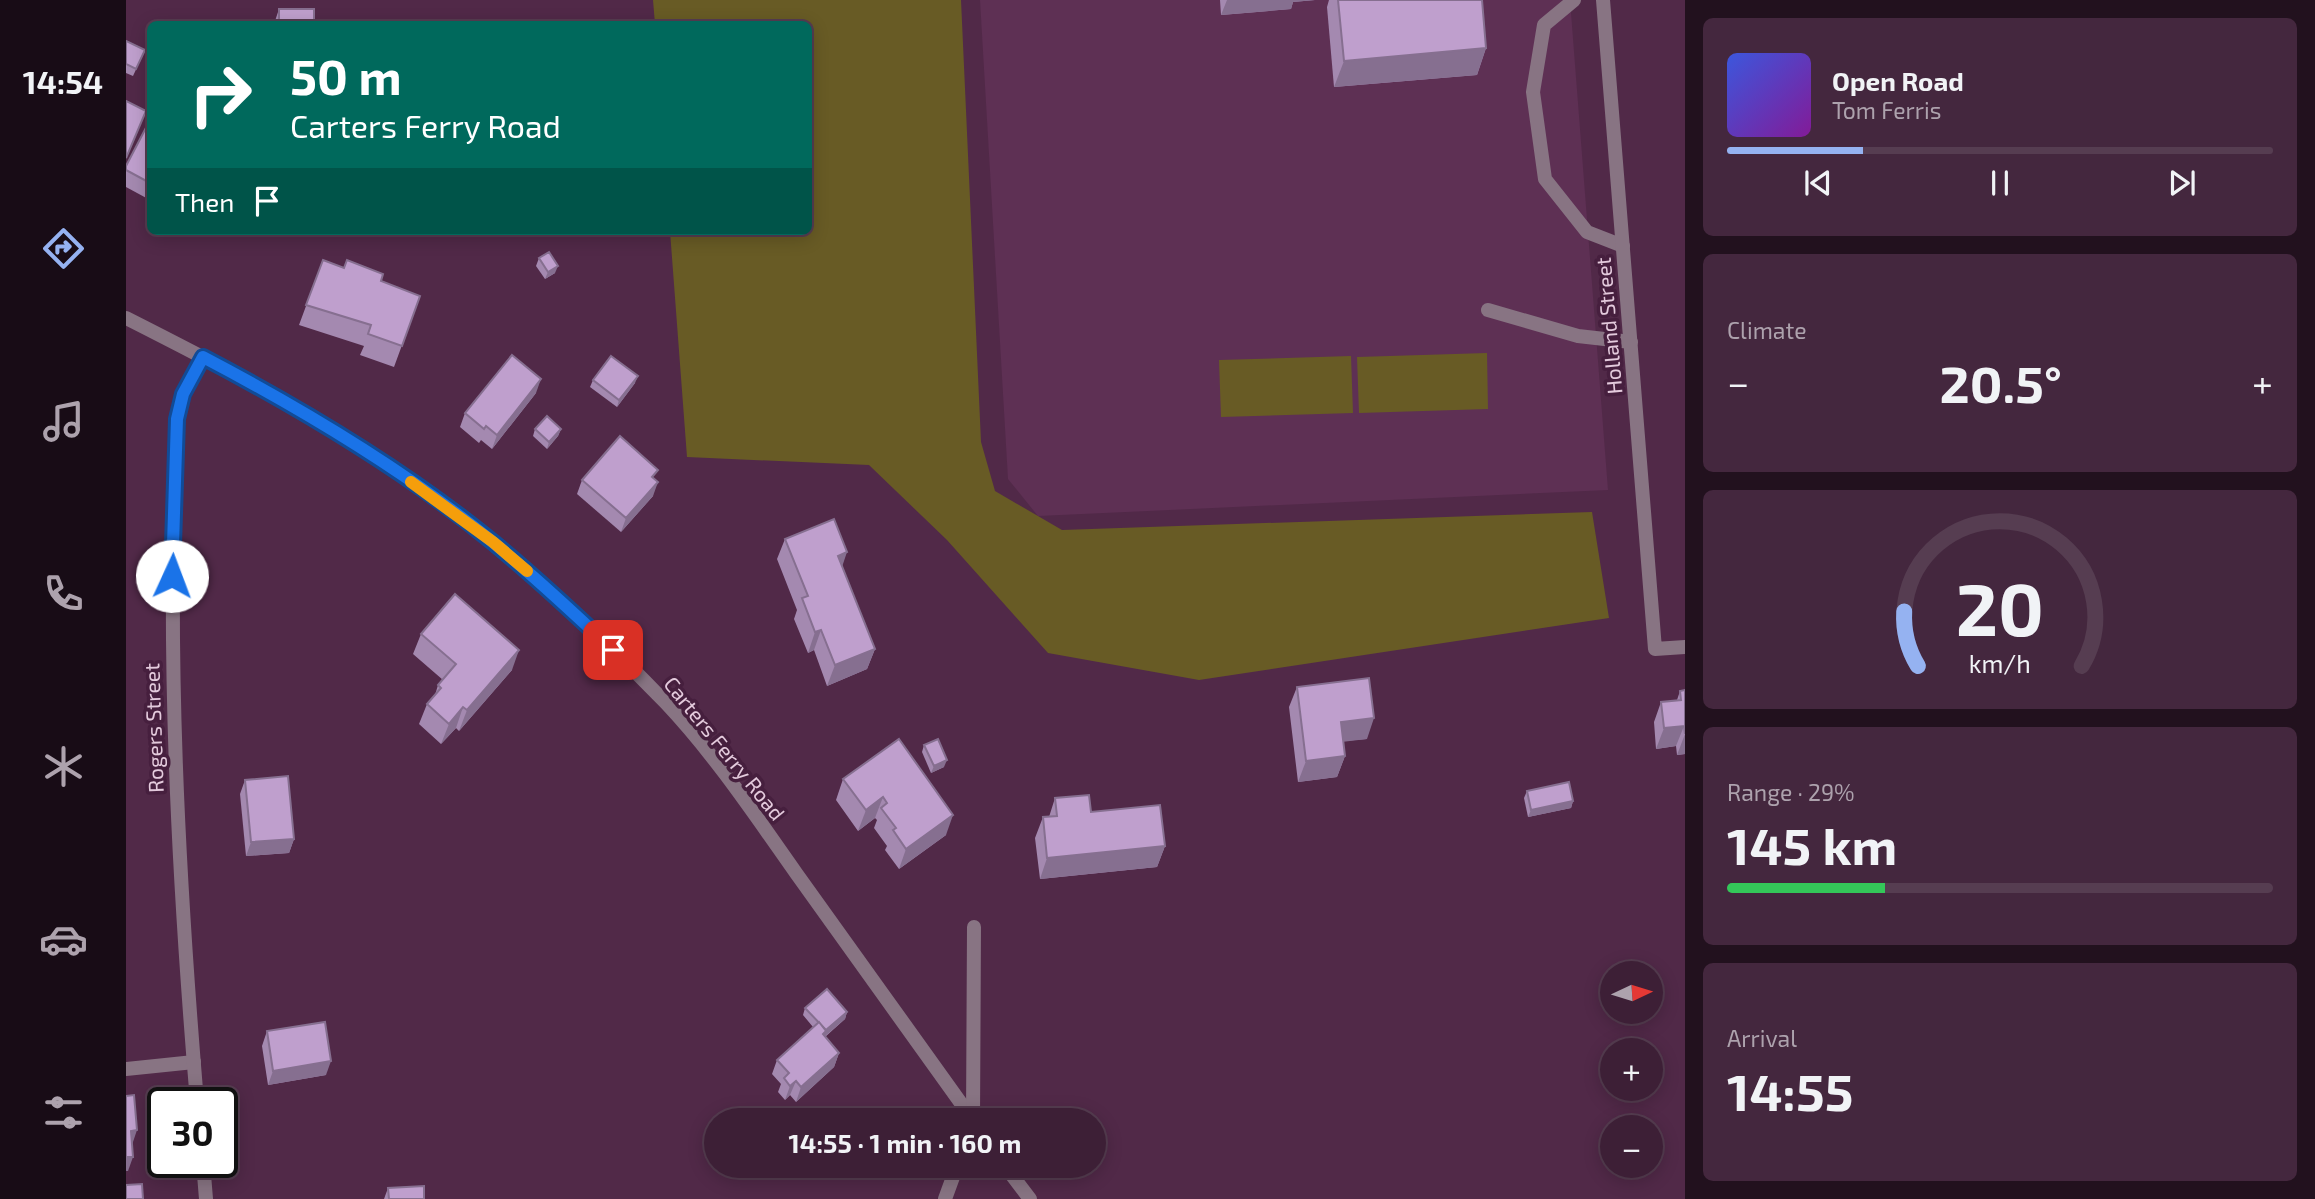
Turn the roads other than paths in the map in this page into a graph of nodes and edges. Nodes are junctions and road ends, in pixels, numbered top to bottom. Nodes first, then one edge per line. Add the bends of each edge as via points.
1 (1574, 0) edge
2 (1604, 0) edge
3 (1623, 246) junction
4 (1488, 310) dead end
5 (126, 317) edge
6 (1631, 342) junction
7 (203, 357) junction
8 (1685, 647) edge
9 (974, 927) dead end
10 (194, 1062) junction
11 (126, 1069) edge
12 (196, 1087) edge
13 (964, 1108) edge
14 (973, 1108) edge
15 (204, 1178) edge
16 (953, 1178) edge
17 (1014, 1178) edge
18 (206, 1199) edge
19 (945, 1199) edge
20 (1030, 1199) edge

1 - 3 street via 1545,25 1533,92 1545,178 1587,232
2 - 3 street, Holland Street
3 - 6 street, Holland Street
4 - 6 street via 1578,336
5 - 7 street, Carters Ferry Road
6 - 8 street, Holland Street via 1655,649
7 - 10 street, Rogers Street via 183,394 177,419 172,600 178,863
7 - 13 street, Carters Ferry Road via 365,450 428,493 524,569 613,650 728,777
9 - 14 street
10 - 11 street
10 - 12 street, Rogers Street
15 - 18 street
16 - 19 street
17 - 20 street

